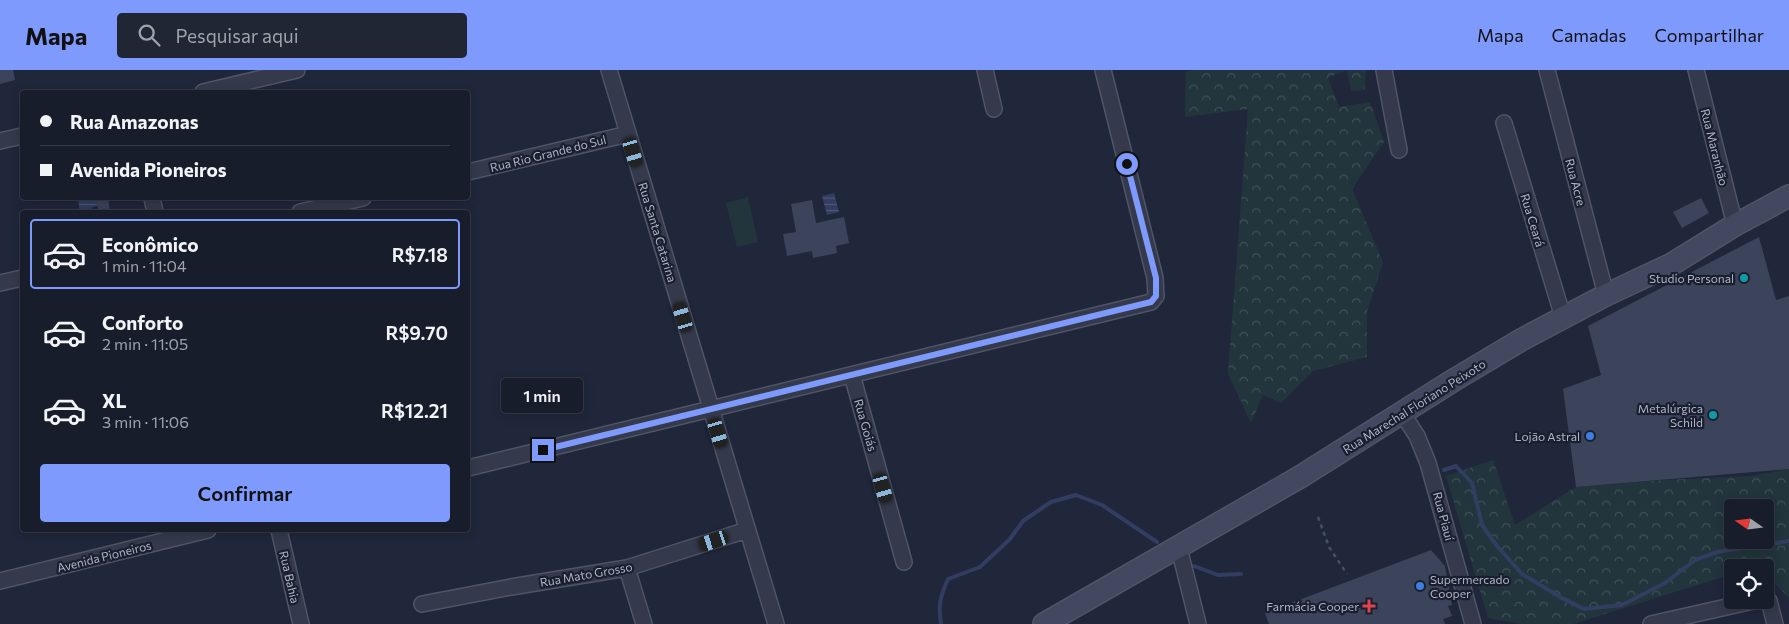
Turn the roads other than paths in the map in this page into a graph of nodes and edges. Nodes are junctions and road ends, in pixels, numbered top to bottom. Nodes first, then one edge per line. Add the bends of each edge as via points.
1 (296, 70) edge
2 (608, 70) edge
3 (985, 70) edge
4 (1103, 70) edge
5 (1384, 70) edge
6 (1547, 70) edge
7 (1696, 70) edge
8 (211, 90) edge
9 (994, 108) dead end
10 (1504, 123) dead end
11 (628, 134) junction
12 (20, 136) edge
13 (0, 141) edge
14 (1399, 150) dead end
15 (470, 172) edge
16 (1789, 196) edge
17 (354, 200) edge
18 (309, 210) edge
19 (1735, 225) junction
20 (20, 278) edge
21 (0, 283) edge
22 (1606, 295) junction
23 (1563, 317) junction
24 (852, 375) junction
25 (711, 409) junction
26 (1402, 413) junction
27 (470, 468) edge
28 (748, 530) junction
29 (199, 532) edge
30 (279, 532) edge
31 (1179, 548) junction
32 (904, 562) dead end
33 (628, 568) junction
34 (0, 581) edge
35 (422, 604) dead end
36 (301, 624) edge
37 (644, 624) edge
38 (776, 624) edge
39 (1044, 624) edge
40 (1198, 624) edge
41 (1473, 624) edge
42 (1652, 624) edge
43 (1775, 624) edge

1 - 8 street
2 - 11 street, Rua Santa Catarina
3 - 9 street
4 - 24 street via 1156,278 1156,296 1143,305
5 - 14 street
6 - 22 street, Rua Acre
7 - 19 street, Rua Maranhão
10 - 23 street, Rua Ceará
11 - 15 street, Rua Rio Grande do Sul
11 - 25 street, Rua Santa Catarina
12 - 13 street
16 - 19 main road, Rua Marechal Floriano Peixoto
17 - 18 street
19 - 22 main road, Rua Marechal Floriano Peixoto via 1672,264
20 - 21 street
22 - 23 main road, Rua Marechal Floriano Peixoto
23 - 26 main road, Rua Marechal Floriano Peixoto
24 - 25 street
24 - 32 street, Rua Goiás
25 - 27 street
25 - 28 street, Rua Santa Catarina
26 - 31 main road, Rua Marechal Floriano Peixoto
26 - 41 street, Rua Piauí via 1428,463
28 - 33 street, Rua Mato Grosso
28 - 38 street, Rua Santa Catarina
29 - 34 street, Avenida Pioneiros
30 - 36 street, Rua Bahia
31 - 39 main road, Rua Marechal Floriano Peixoto
31 - 40 street
33 - 35 street, Rua Mato Grosso
33 - 37 street
42 - 43 street via 1753,601 1769,602

